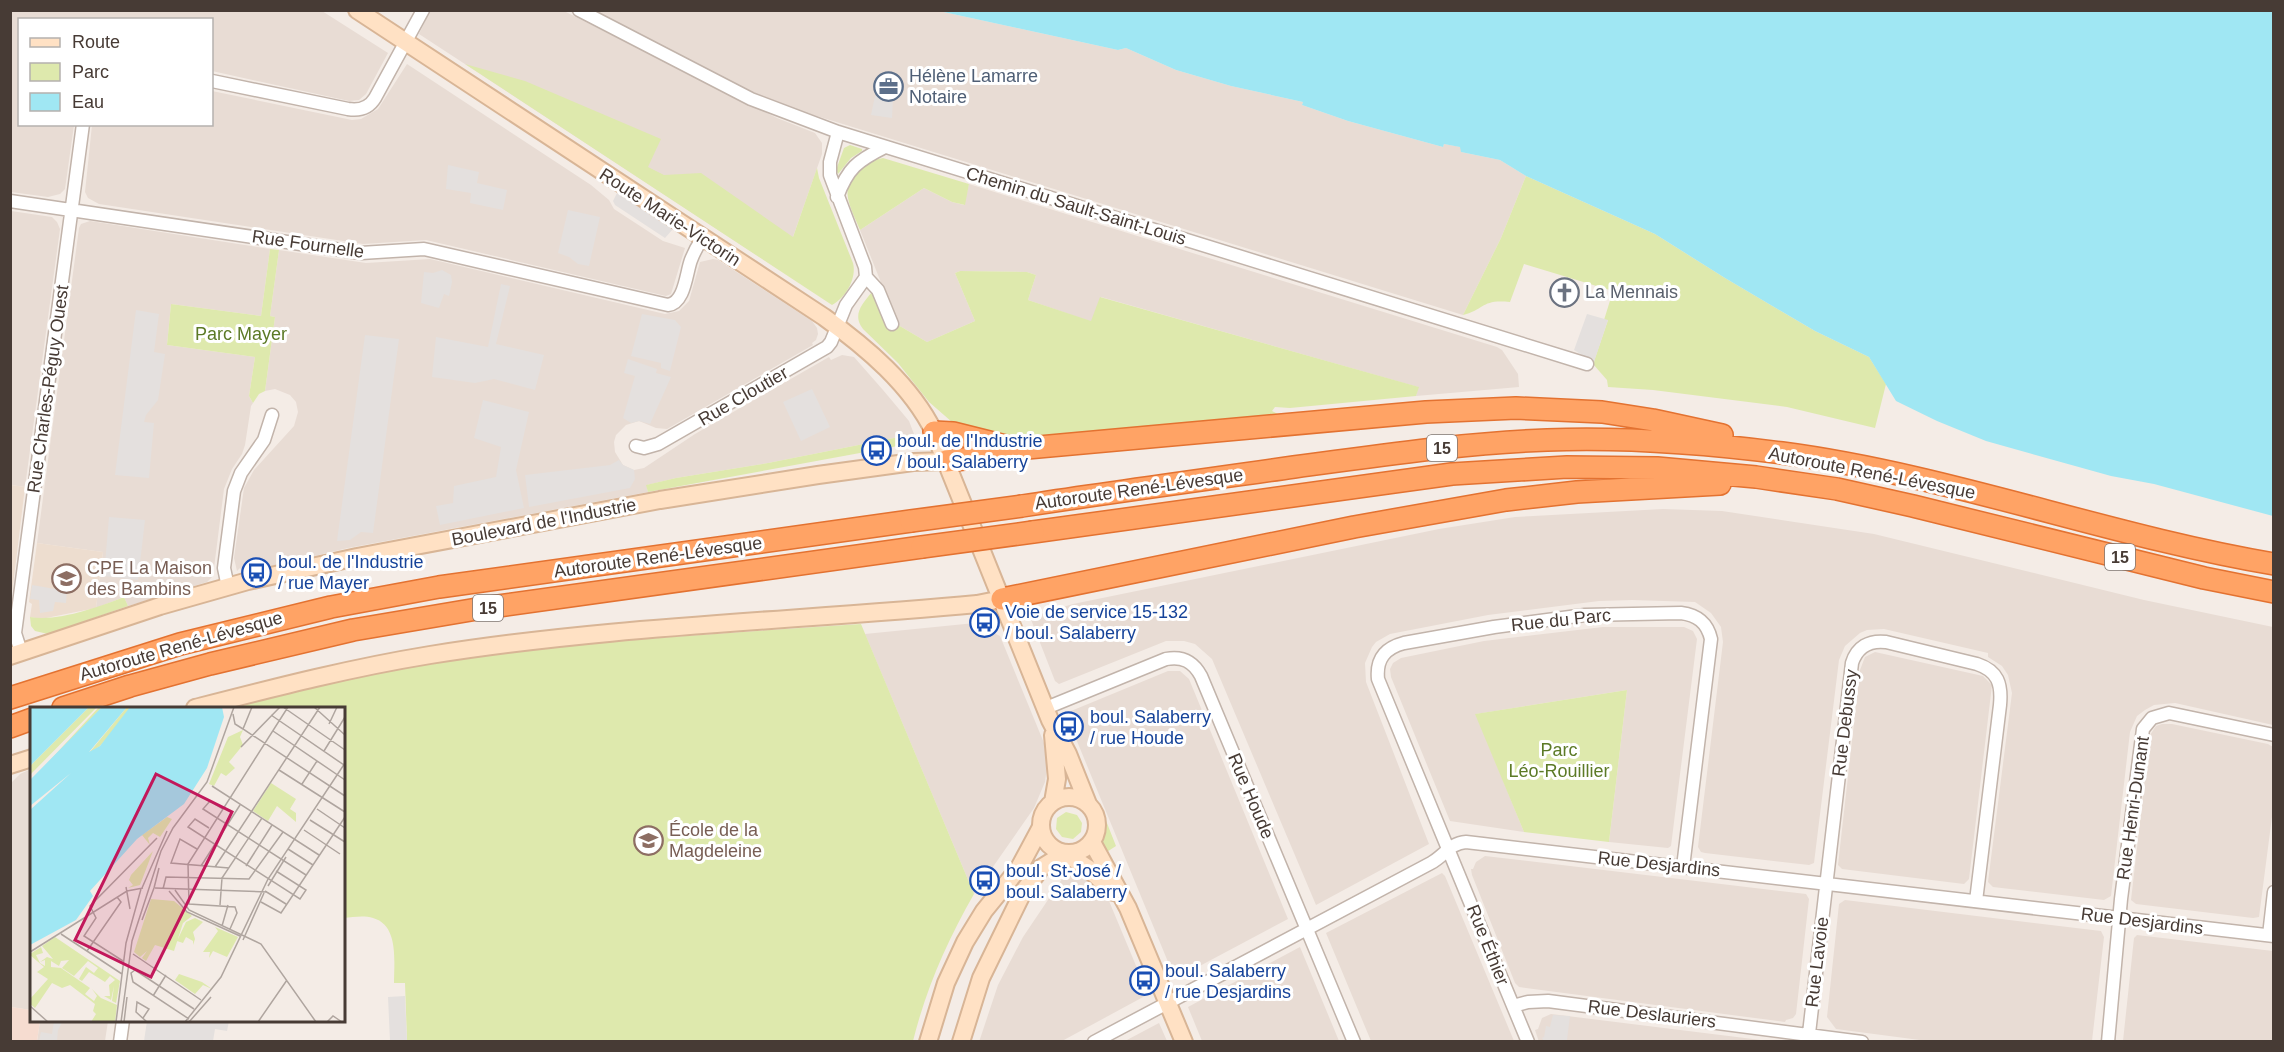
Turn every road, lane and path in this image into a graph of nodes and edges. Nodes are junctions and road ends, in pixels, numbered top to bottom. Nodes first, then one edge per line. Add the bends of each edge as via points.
1 (357, 10) edge
2 (423, 10) edge
3 (579, 10) edge
4 (405, 43) junction
5 (213, 81) edge
6 (83, 126) edge
7 (838, 132) junction
8 (885, 147) junction
9 (837, 197) junction
10 (10, 201) edge
11 (72, 209) junction
12 (702, 238) junction
13 (866, 277) junction
14 (892, 324) dead end
15 (837, 327) junction
16 (1587, 364) dead end
17 (272, 415) dead end
18 (934, 432) junction
19 (636, 446) dead end
20 (1016, 449) junction
21 (946, 461) junction
22 (1863, 467) junction
23 (1781, 480) junction
24 (2274, 564) edge
25 (228, 587) junction
26 (2274, 592) edge
27 (1002, 598) junction
28 (16, 654) edge
29 (10, 698) edge
30 (66, 707) edge
31 (199, 707) edge
32 (1048, 714) junction
33 (30, 720) edge
34 (10, 727) edge
35 (2274, 735) edge
36 (30, 759) edge
37 (10, 765) edge
38 (1053, 802) junction
39 (1088, 804) junction
40 (1041, 827) junction
41 (1092, 842) junction
42 (1448, 850) junction
43 (1065, 853) junction
44 (1683, 867) junction
45 (1826, 883) junction
46 (2274, 892) edge
47 (1976, 901) junction
48 (1128, 908) junction
49 (2120, 918) junction
50 (1307, 929) junction
51 (2271, 936) edge
52 (1168, 1002) junction
53 (1513, 1006) junction
54 (123, 1022) edge
55 (1809, 1038) edge
56 (120, 1041) edge
57 (928, 1041) edge
58 (962, 1041) edge
59 (1094, 1041) edge
60 (1184, 1041) edge
61 (1354, 1041) edge
62 (1528, 1041) edge
63 (1862, 1041) edge
64 (2108, 1041) edge

1 - 4 street, Route Marie-Victorin
2 - 4 street
3 - 7 street, Chemin du Sault-Saint-Louis via 751,99
4 - 5 street via 372,102 357,110
4 - 12 street, Route Marie-Victorin
6 - 11 street, Rue Charles-Péguy Ouest
7 - 8 street, Chemin du Sault-Saint-Louis
7 - 9 street via 829,169
8 - 9 street via 854,165
8 - 16 street, Chemin du Sault-Saint-Louis
9 - 13 street
10 - 11 street, Rue Fournelle
11 - 12 street, Rue Fournelle via 362,253 424,249 668,305 679,298
11 - 28 street, Rue Charles-Péguy Ouest via 15,633
12 - 15 street, Route Marie-Victorin
13 - 14 street via 878,290
13 - 15 street, Rue Cloutier via 846,305
15 - 18 street, Route Marie-Victorin via 892,375
15 - 19 street, Rue Cloutier via 831,342 820,351 658,444
17 - 25 street via 264,440 241,473 234,491 224,568
18 - 20 highway
18 - 21 street, Route Marie-Victorin
20 - 21 highway
20 - 22 highway via 1426,412 1533,408 1584,410 1653,420
21 - 25 street, Boulevard de l'Industrie via 913,462 660,500 357,557
21 - 27 street, Route Marie-Victorin
22 - 24 highway, Autoroute René-Lévesque / 15
22 - 29 highway, Autoroute René-Lévesque / 15, bridge via 1786,453 1615,440 1529,441 1402,452 439,587 331,607 180,644
23 - 26 highway, Autoroute René-Lévesque / 15 via 1913,506
23 - 27 highway via 1506,500
23 - 30 highway, Autoroute René-Lévesque / 15, bridge via 1658,468 1589,466 1420,477 505,605 353,630 201,666
25 - 28 street, Boulevard de l'Industrie
27 - 31 street via 977,604 647,630 468,650 319,677
27 - 32 street, Route Marie-Victorin
32 - 38 street via 1057,771
32 - 39 street
32 - 50 street, Rue Houde via 1166,659 1179,658 1194,664
33 - 34 highway
35 - 49 street, Rue Henri-Dunant via 2169,713 2146,723 2140,736
36 - 37 street
38 - 39 street via 1073,797
38 - 40 street via 1043,815
39 - 41 street via 1097,822
40 - 43 street via 1047,843
40 - 57 street via 1019,868 964,942
41 - 43 street via 1080,851
41 - 48 street
42 - 44 street, Rue Desjardins via 1466,842
42 - 44 street, Rue du Parc via 1378,679 1383,654 1395,645 1494,627 1599,614 1681,613 1701,620 1711,639
42 - 50 street, Rue Desjardins
42 - 53 street, Rue Éthier
43 - 48 street via 1099,877
43 - 58 street via 1041,868 1023,892 981,978
44 - 45 street, Rue Desjardins
45 - 47 street, Rue Desjardins
45 - 47 street, Rue Debussy via 1852,663 1861,648 1881,642 1984,666 1999,680 2001,696
45 - 55 street, Rue Lavoie
46 - 51 street
47 - 49 street, Rue Desjardins
48 - 52 street
49 - 51 street, Rue Desjardins
49 - 64 street
50 - 52 street, Rue Desjardins
50 - 61 street, Rue Houde
52 - 59 street, Rue Desjardins
52 - 60 street
53 - 55 street, Rue Deslauriers via 1548,1001
53 - 62 street, Rue Éthier
54 - 56 street
55 - 63 street, Rue Deslauriers

